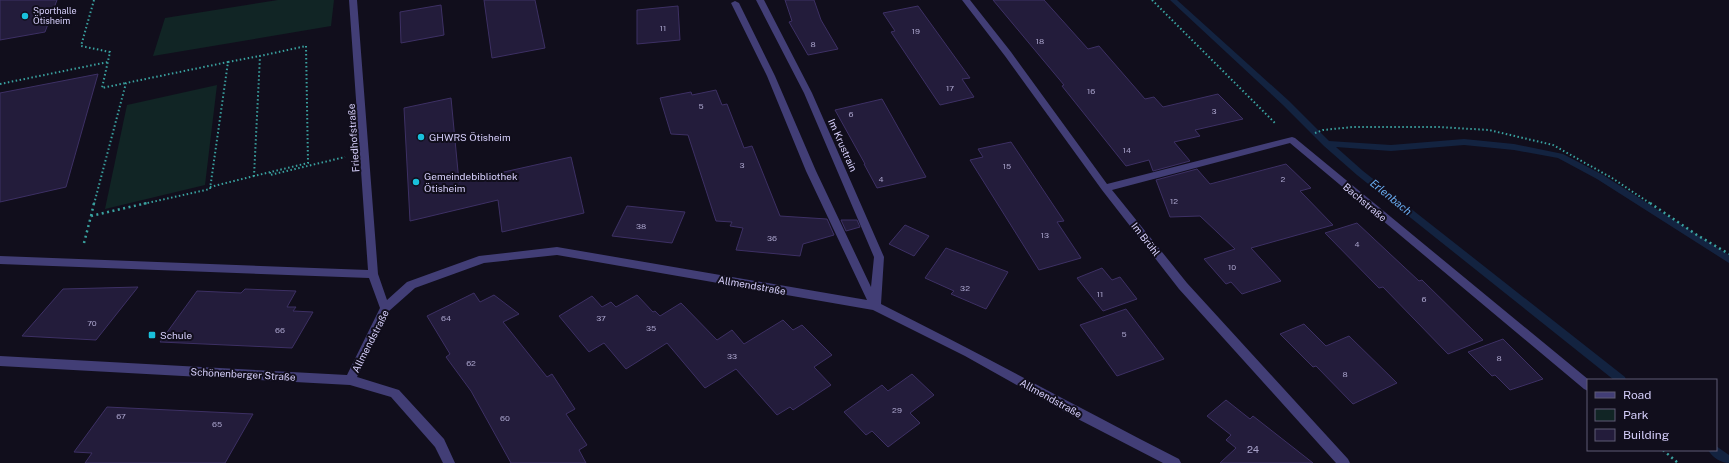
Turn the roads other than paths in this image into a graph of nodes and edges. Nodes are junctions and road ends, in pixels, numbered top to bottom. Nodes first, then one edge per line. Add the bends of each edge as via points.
1 (353, 0) edge
2 (760, 0) edge
3 (966, 0) edge
4 (735, 3) dead end
5 (1105, 188) junction
6 (0, 260) edge
7 (374, 274) junction
8 (875, 306) junction
9 (386, 308) junction
10 (0, 361) edge
11 (350, 380) junction
12 (1587, 385) edge
13 (449, 463) edge
14 (1175, 463) edge
15 (1344, 463) edge

1 - 7 street, Friedhofstraße
2 - 8 street, Im Krustrain via 808,93 879,257
3 - 5 street, Im Brühl
4 - 8 street via 771,76 811,171
5 - 12 street, Bachstraße via 1292,140
5 - 15 street, Im Brühl via 1183,286
6 - 7 street
7 - 9 street, Friedhofstraße
8 - 9 street, Allmendstraße via 558,251 483,259 411,285
8 - 14 street, Allmendstraße
9 - 11 street, Allmendstraße
10 - 11 street, Schönenberger Straße
11 - 13 street, Schönenberger Straße via 395,392 440,443

